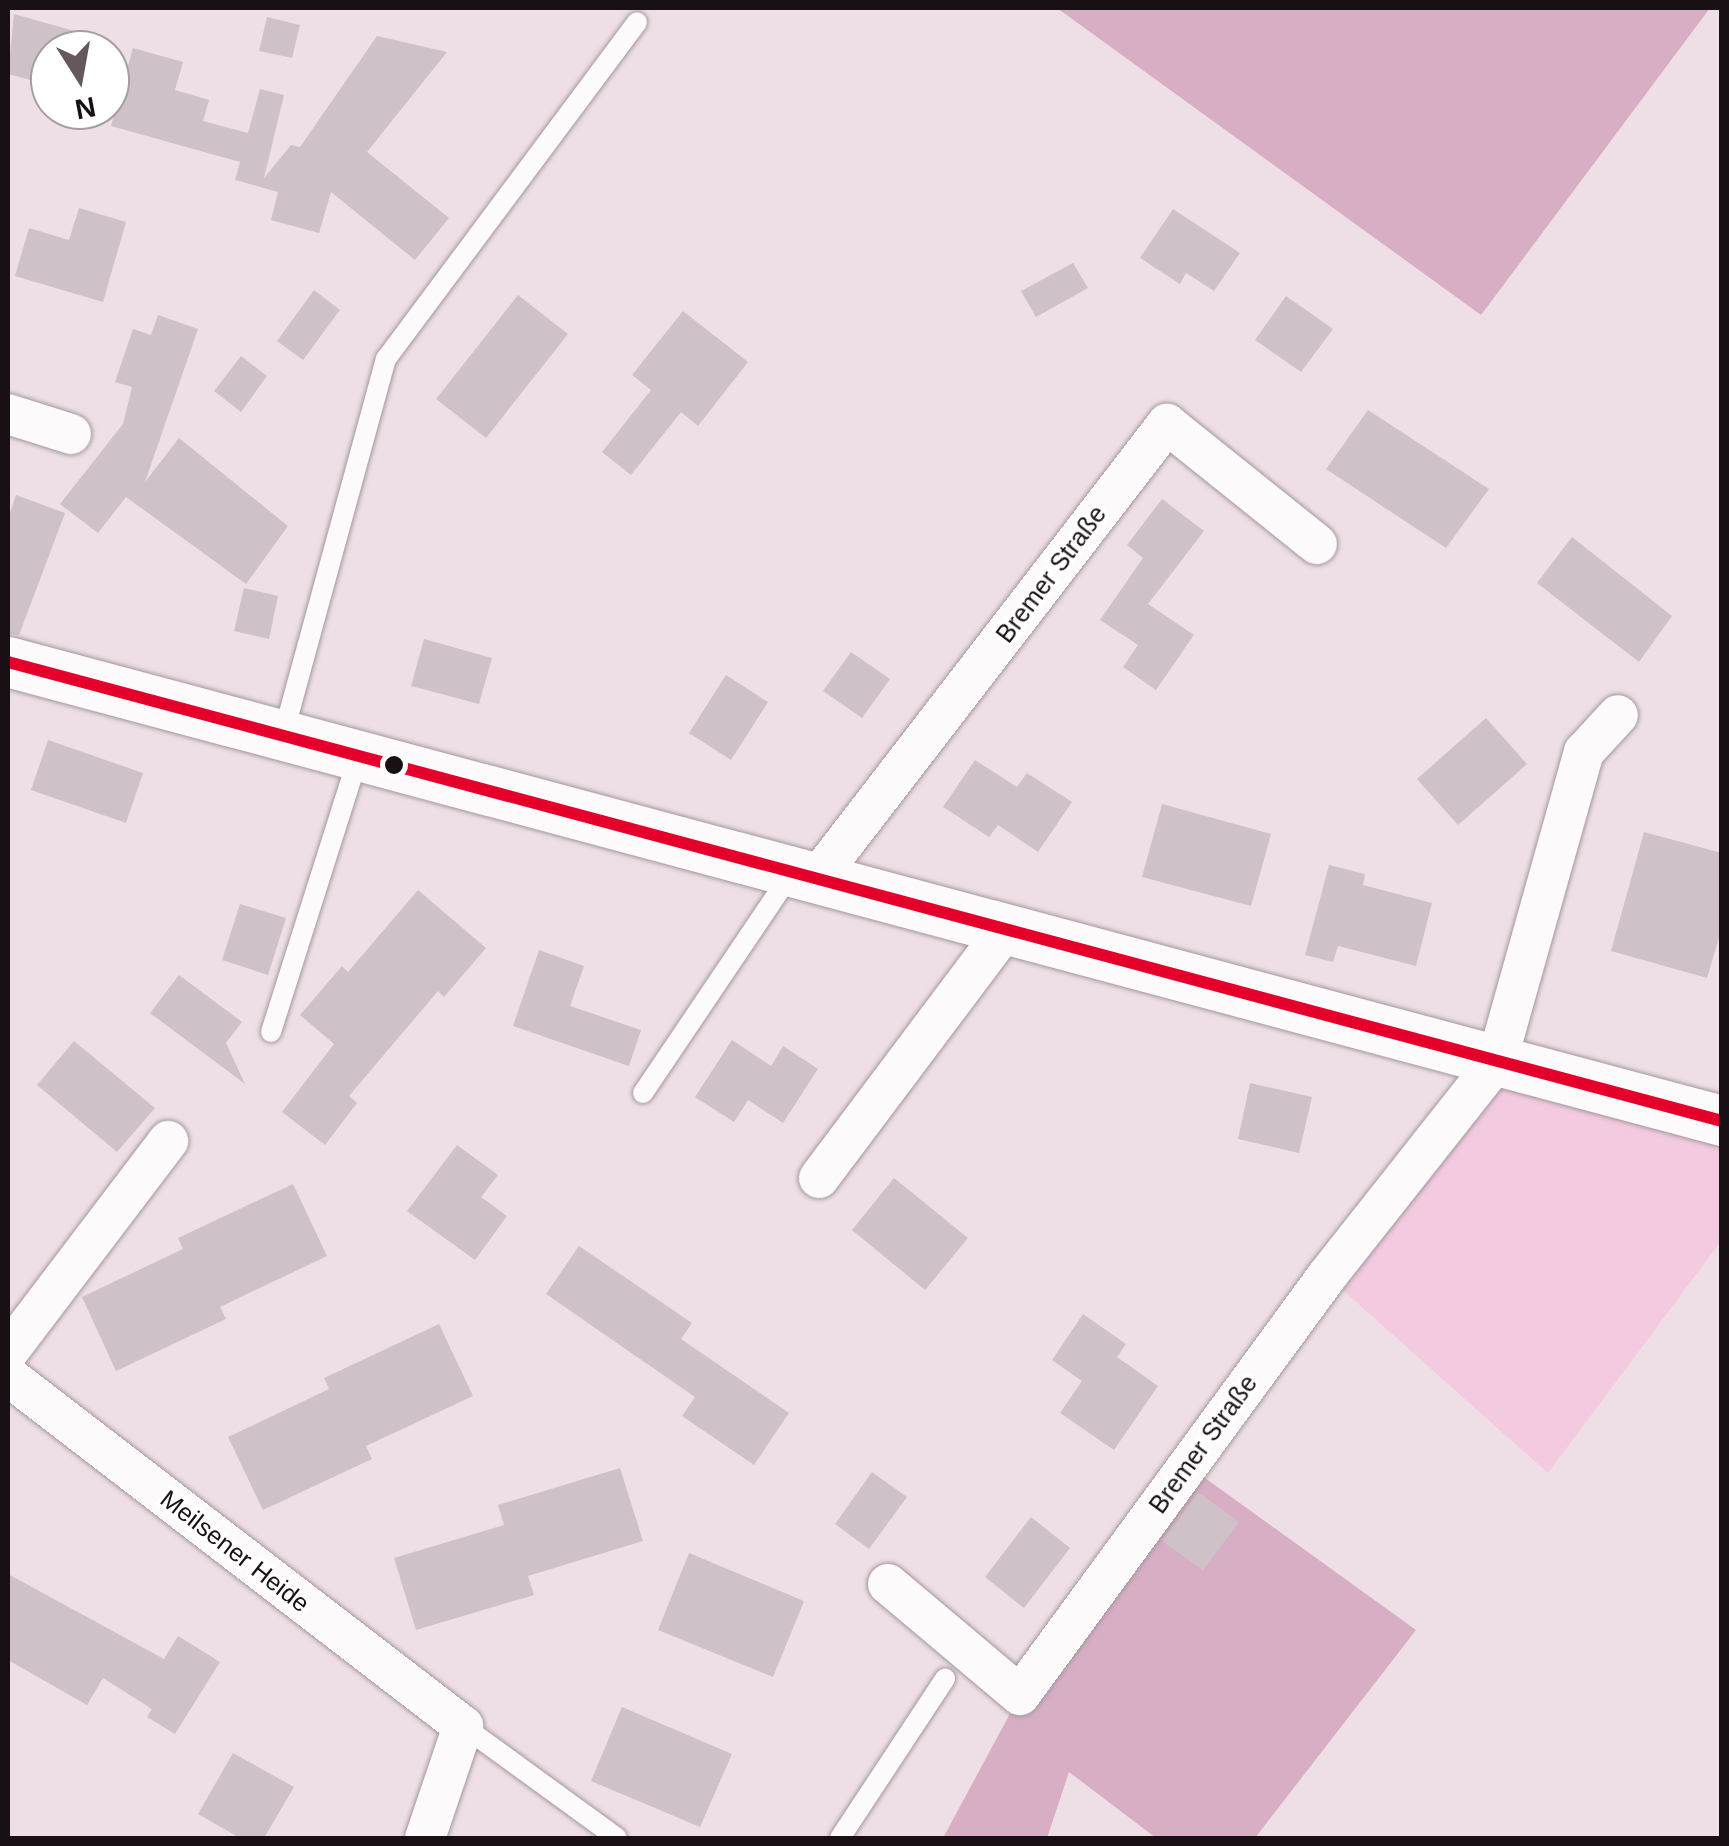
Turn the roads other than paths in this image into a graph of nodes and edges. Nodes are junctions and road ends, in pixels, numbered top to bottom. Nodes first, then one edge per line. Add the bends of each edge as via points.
1 (637, 22) dead end
2 (8, 414) edge
3 (71, 434) dead end
4 (1317, 544) dead end
5 (8, 662) edge
6 (1618, 714) dead end
7 (283, 735) junction
8 (358, 755) junction
9 (806, 874) junction
10 (1007, 928) junction
11 (271, 1032) dead end
12 (1497, 1061) junction
13 (643, 1093) dead end
14 (1722, 1121) edge
15 (168, 1141) dead end
16 (819, 1178) dead end
17 (8, 1352) edge
18 (8, 1376) edge
19 (888, 1584) dead end
20 (945, 1679) dead end
21 (463, 1726) junction
22 (425, 1838) edge
23 (617, 1838) edge
24 (840, 1838) edge

1 - 7 lane via 386,359
2 - 3 street
4 - 9 street, Bremer Straße via 1167,424
5 - 7 street
6 - 12 street, Bremer Straße via 1584,752
7 - 8 street
8 - 9 street
8 - 11 lane
9 - 10 street
9 - 13 lane
10 - 12 street
10 - 16 street
12 - 14 street
12 - 19 street, Bremer Straße via 1327,1276 1020,1695
15 - 17 street
18 - 21 street, Meilsener Heide
20 - 24 lane
21 - 22 street
21 - 23 lane, Meilsener Heide

